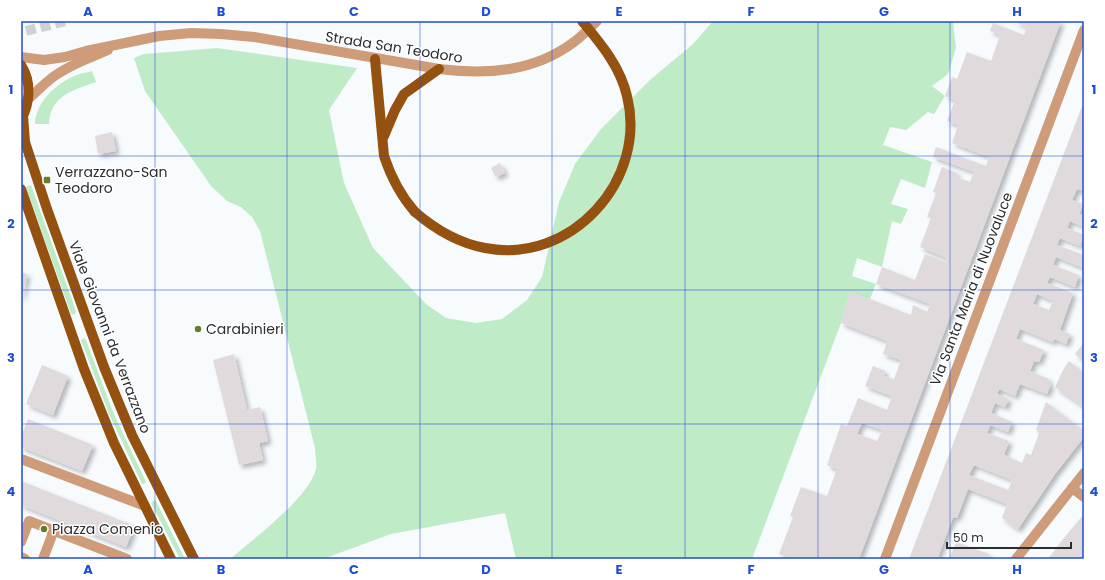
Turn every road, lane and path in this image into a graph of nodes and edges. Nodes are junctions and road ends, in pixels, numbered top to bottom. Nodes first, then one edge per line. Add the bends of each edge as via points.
1 (582, 21) edge
2 (597, 21) edge
3 (1084, 30) edge
4 (126, 42) junction
5 (21, 57) edge
6 (375, 59) junction
7 (21, 65) edge
8 (439, 69) junction
9 (28, 100) junction
10 (22, 118) edge
11 (382, 142) junction
12 (21, 189) edge
13 (21, 458) edge
14 (1084, 473) edge
15 (1072, 488) junction
16 (1084, 497) edge
17 (145, 506) junction
18 (54, 530) junction
19 (21, 542) edge
20 (21, 557) edge
21 (25, 559) edge
22 (43, 559) edge
23 (127, 559) edge
24 (171, 559) edge
25 (194, 559) edge
26 (885, 559) edge
27 (1016, 559) edge

1 - 11 main road, bridge via 613,61 627,96 630,137 619,178 605,201 576,228 542,244 522,249 486,248 468,244 439,231 407,203 393,180
2 - 8 street, Strada San Teodoro via 569,45 533,64 488,72
3 - 26 street, Via Santa Maria di Nuovaluce
4 - 5 street, Strada San Teodoro via 44,60
4 - 6 street, Strada San Teodoro via 191,33 222,34 254,37
4 - 9 street, Strada San Teodoro via 59,72
6 - 8 street, Strada San Teodoro
6 - 11 main road
7 - 9 main road via 26,72 29,85
8 - 11 main road via 404,94 387,125
9 - 10 main road
10 - 25 main road, Viale Giovanni da Verrazzano via 25,142 47,209 106,373 132,435
12 - 17 main road via 84,369 114,443
13 - 17 street
14 - 15 street
15 - 16 street
15 - 27 street
17 - 24 main road
18 - 19 street via 29,521
18 - 22 street
18 - 23 street
20 - 21 street

